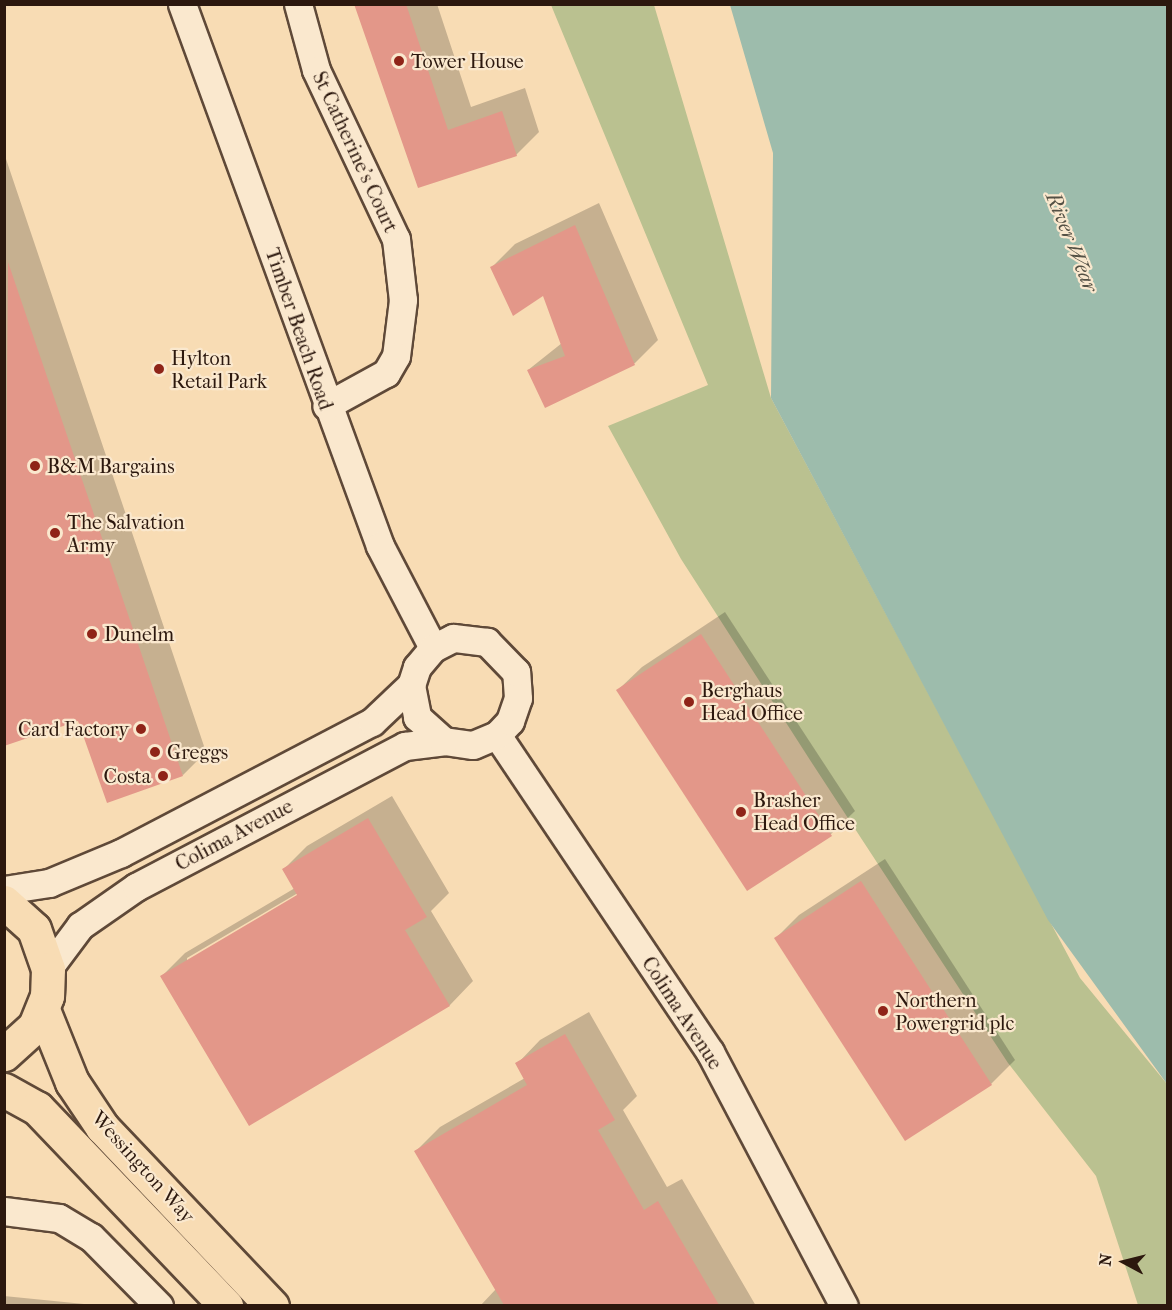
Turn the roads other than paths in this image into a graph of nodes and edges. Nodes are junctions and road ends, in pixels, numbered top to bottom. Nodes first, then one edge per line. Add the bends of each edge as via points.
1 (182, 4) edge
2 (298, 4) edge
3 (326, 406) junction
4 (433, 648) junction
5 (411, 685) junction
6 (497, 735) junction
7 (444, 741) junction
8 (4, 890) edge
9 (4, 902) edge
10 (48, 969) junction
11 (43, 1010) junction
12 (4, 1054) edge
13 (4, 1090) edge
14 (4, 1212) edge
15 (159, 1305) edge
16 (226, 1305) edge
17 (272, 1305) edge
18 (844, 1305) edge

1 - 3 street, Timber Beach Road
2 - 3 street, St Catherine's Court via 316,70 396,239 403,300 396,356 386,374
3 - 4 street, Timber Beach Road via 380,546
4 - 5 street via 422,658
4 - 6 street via 471,638 502,652 516,672 518,698
5 - 7 street via 417,717
5 - 8 street, Colima Avenue via 372,722 121,853 49,883
6 - 7 street via 472,745
6 - 18 street, Colima Avenue via 710,1052
7 - 10 street, Colima Avenue via 405,746 136,887 80,926
9 - 10 highway, Wessington Way via 34,929
10 - 11 highway, Wessington Way
11 - 12 highway, Wessington Way via 17,1047
11 - 17 highway, Wessington Way via 72,1082 102,1127
13 - 16 highway, Wessington Way via 38,1108
14 - 15 street via 59,1218 91,1237

